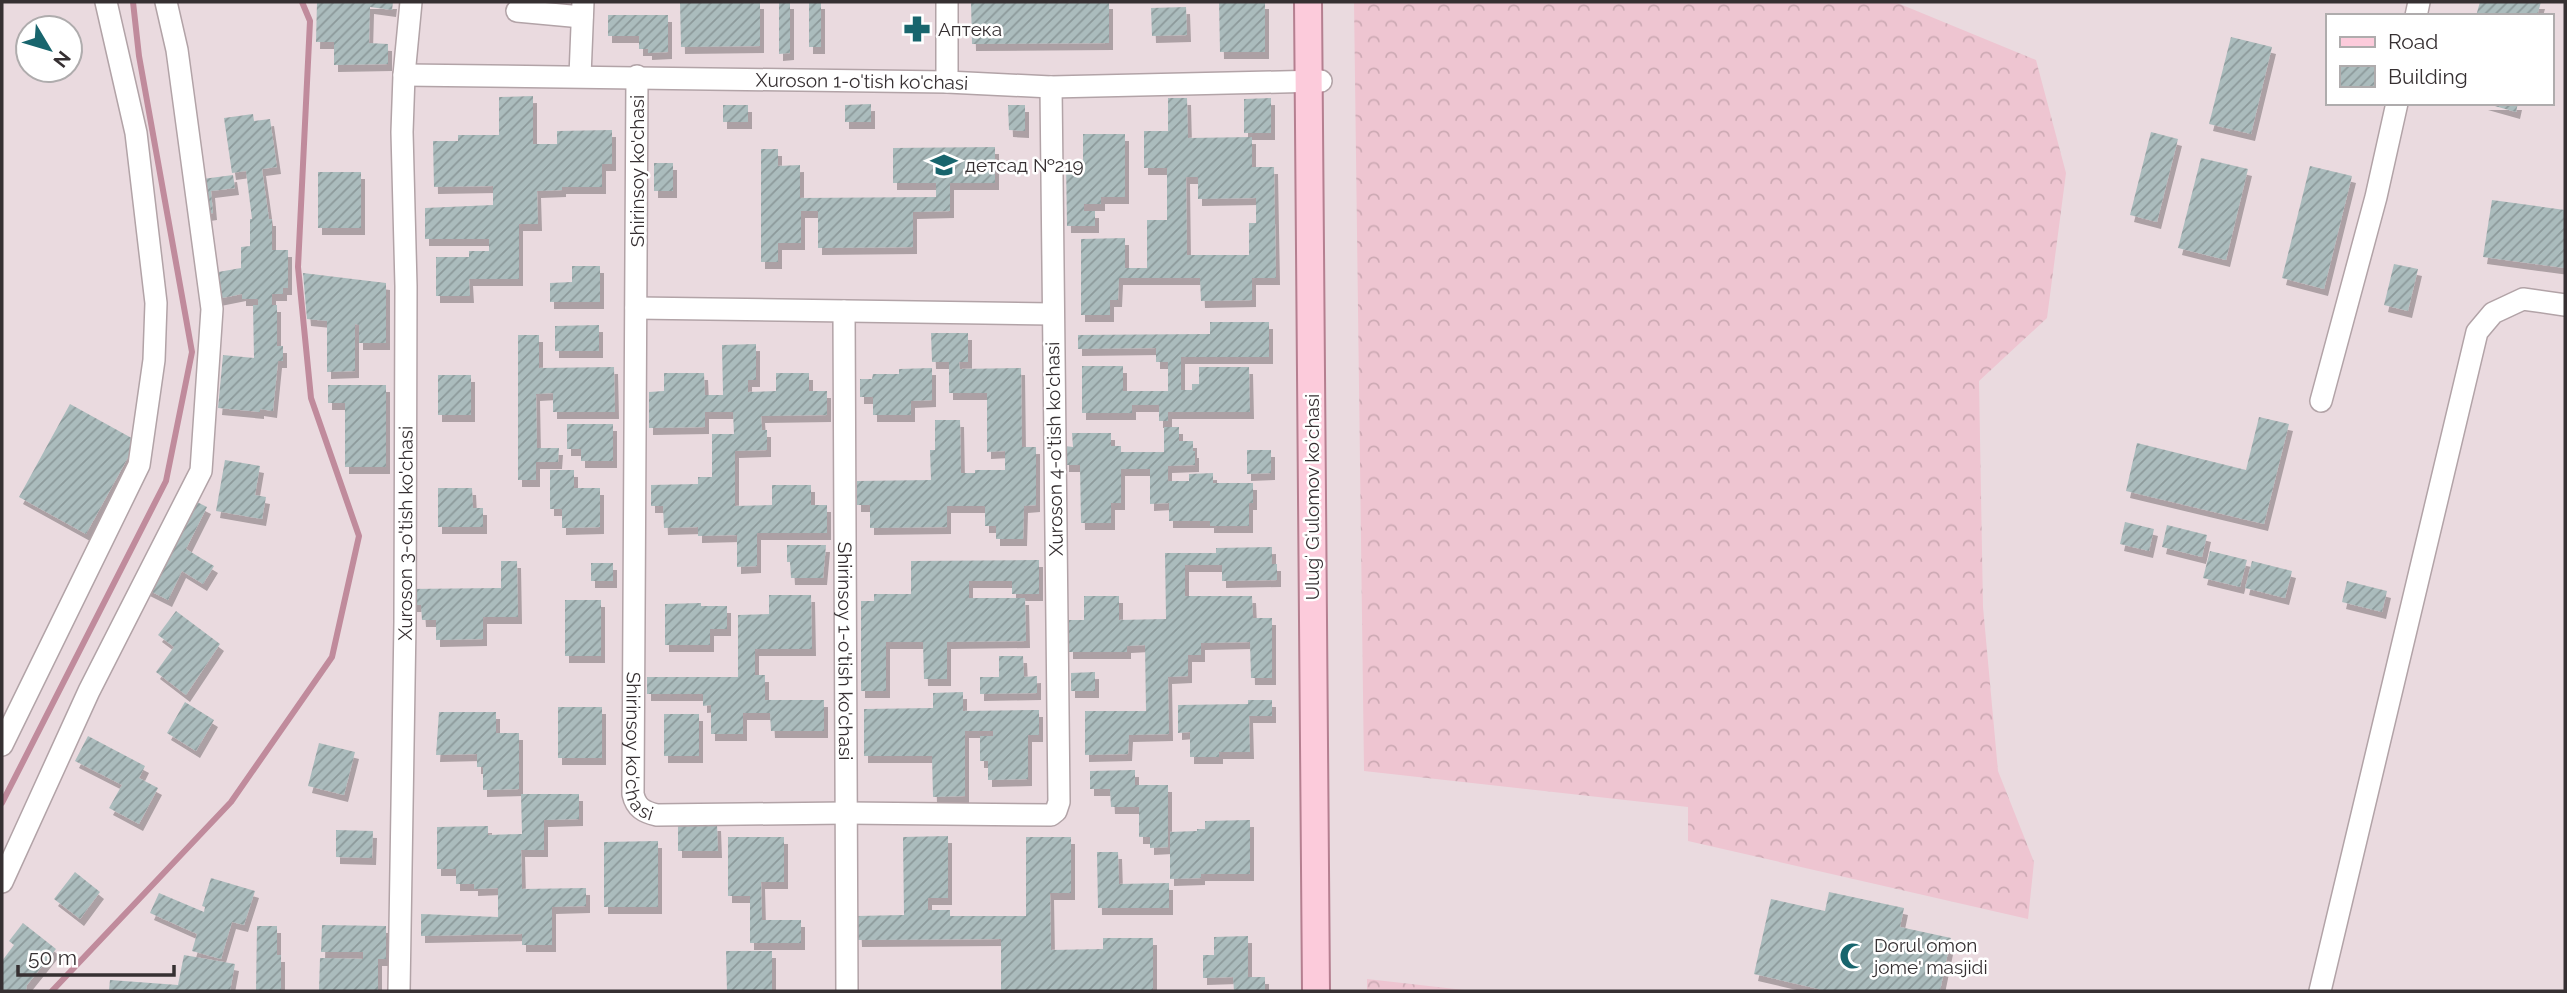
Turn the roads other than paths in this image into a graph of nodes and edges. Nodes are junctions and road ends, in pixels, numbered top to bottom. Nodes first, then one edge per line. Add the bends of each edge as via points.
1 (106, 2) edge
2 (166, 2) edge
3 (411, 2) edge
4 (947, 2) edge
5 (1308, 2) edge
6 (1321, 2) edge
7 (583, 9) edge
8 (517, 11) dead end
9 (404, 75) junction
10 (580, 76) junction
11 (637, 76) junction
12 (1315, 81) junction
13 (947, 82) junction
14 (1051, 87) junction
15 (2397, 105) edge
16 (2565, 305) edge
17 (636, 308) junction
18 (844, 312) junction
19 (1052, 314) junction
20 (2321, 401) dead end
21 (2, 745) edge
22 (1056, 811) joint
23 (846, 813) junction
24 (2, 882) edge
25 (399, 991) edge
26 (847, 991) edge
27 (1316, 991) edge
28 (1326, 991) edge
29 (2320, 991) edge

1 - 21 street via 136,133 156,303 145,426 139,465
2 - 24 street via 177,50 212,309 201,471 89,691
3 - 9 street, Xuroson 3-o'tish ko'chasi
4 - 13 street
5 - 12 main road, Ulugʻ Gʻulomov koʻchasi
6 - 12 main road, Ulugʻ Gʻulomov koʻchasi
7 - 8 street
7 - 10 street
9 - 10 street, Хuroson 1-o'tish ko'chasi
9 - 25 street, Xuroson 3-o'tish ko'chasi via 405,622
10 - 11 street, Хuroson 1-o'tish ko'chasi
11 - 13 street, Хuroson 1-o'tish ko'chasi
11 - 17 street, Shirinsoy ko'chasi
12 - 14 street, Хuroson 1-o'tish ko'chasi
12 - 27 main road, Ulugʻ Gʻulomov koʻchasi
12 - 28 main road, Ulugʻ Gʻulomov koʻchasi
13 - 14 street, Хuroson 1-o'tish ko'chasi
14 - 19 street, Xuroson 4-o'tish ko'chasi
15 - 20 street
16 - 29 street via 2523,299 2493,313 2477,332
17 - 18 street
17 - 23 street, Shirinsoy ko'chasi via 635,802 657,815
18 - 19 street
18 - 23 street, Shirinsoy 1-o'tish ko'chasi
19 - 22 street, Xuroson 4-o'tish ko'chasi
22 - 23 street, Shirinsoy ko'chasi via 1051,815
23 - 26 street, Shirinsoy 1-o'tish ko'chasi

